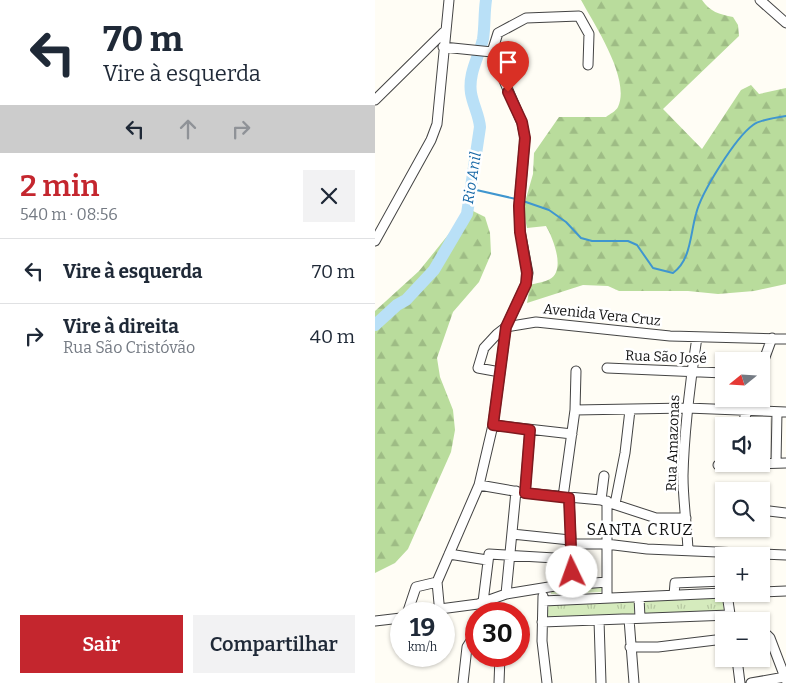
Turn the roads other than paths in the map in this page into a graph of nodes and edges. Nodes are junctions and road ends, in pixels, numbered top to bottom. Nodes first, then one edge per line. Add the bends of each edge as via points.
1 (449, 0) edge
2 (760, 0) edge
3 (786, 23) edge
4 (445, 32) junction
5 (443, 46) junction
6 (488, 51) junction
7 (588, 65) dead end
8 (375, 100) edge
9 (375, 241) edge
10 (506, 327) junction
11 (697, 337) junction
12 (771, 338) junction
13 (786, 339) edge
14 (766, 352) edge
15 (607, 368) dead end
16 (576, 371) dead end
17 (692, 371) junction
18 (500, 372) junction
19 (715, 372) edge
20 (575, 407) junction
21 (687, 408) junction
22 (748, 408) edge
23 (630, 410) junction
24 (747, 412) junction
25 (782, 412) edge
26 (746, 417) edge
27 (493, 425) junction
28 (530, 430) junction
29 (572, 434) junction
30 (770, 463) edge
31 (776, 463) junction
32 (786, 463) edge
33 (603, 476) dead end
34 (479, 485) junction
35 (521, 492) junction
36 (566, 497) junction
37 (608, 502) junction
38 (770, 511) edge
39 (786, 513) edge
40 (686, 518) junction
41 (511, 534) junction
42 (570, 542) junction
43 (606, 544) junction
44 (688, 550) junction
45 (715, 551) edge
46 (449, 554) junction
47 (509, 554) junction
48 (770, 554) edge
49 (786, 555) edge
50 (571, 559) junction
51 (487, 560) junction
52 (437, 582) junction
53 (607, 582) junction
54 (710, 582) junction
55 (715, 582) edge
56 (573, 584) junction
57 (543, 589) junction
58 (786, 591) edge
59 (770, 592) edge
60 (506, 594) junction
61 (710, 594) junction
62 (715, 594) edge
63 (675, 595) junction
64 (639, 597) junction
65 (607, 598) junction
66 (543, 601) junction
67 (411, 602) edge
68 (439, 602) edge
69 (481, 602) edge
70 (490, 602) edge
71 (640, 618) junction
72 (715, 618) edge
73 (390, 619) edge
74 (629, 619) junction
75 (375, 620) edge
76 (599, 620) junction
77 (542, 622) junction
78 (770, 638) edge
79 (715, 640) edge
80 (630, 647) junction
81 (465, 665) edge
82 (500, 667) edge
83 (738, 667) edge
84 (785, 678) edge
85 (463, 683) edge
86 (499, 683) edge
87 (547, 683) edge
88 (601, 683) edge
89 (634, 683) edge
90 (740, 683) edge
91 (751, 683) edge

1 - 4 street
2 - 3 street
4 - 5 street
4 - 8 street
5 - 6 street
5 - 9 street via 437,124
6 - 7 street via 498,33 526,18 579,16 589,34
6 - 10 street via 522,122 525,138 519,206 527,278
10 - 11 street, Avenida Vera Cruz via 547,322
10 - 18 street
10 - 18 street via 485,348 478,365 481,370
11 - 12 street, Avenida Vera Cruz
11 - 17 street, Rua Amazonas
12 - 13 street, Avenida Vera Cruz
12 - 14 street
15 - 17 street, Rua São José
16 - 20 street
17 - 19 street, Rua São José
17 - 21 street, Rua Amazonas
18 - 27 street
20 - 23 street
20 - 29 street
21 - 23 street
21 - 24 street
21 - 40 street, Rua Amazonas via 683,479
22 - 24 street
23 - 37 street via 625,453
24 - 25 street
24 - 26 street
25 - 31 street
27 - 28 street
27 - 34 street
28 - 29 street
28 - 35 street
29 - 36 street
30 - 31 street
31 - 32 street
33 - 37 street
34 - 35 street
34 - 46 street
35 - 36 street
35 - 41 street
36 - 37 street
36 - 42 street
37 - 40 street via 656,518
37 - 43 street
38 - 39 street
40 - 44 street, Rua Amazonas
41 - 42 street
41 - 47 street
42 - 43 street
42 - 50 street
43 - 44 street via 647,550
43 - 53 street
44 - 45 street
46 - 51 street
46 - 52 street
47 - 50 street
47 - 51 street via 490,553
47 - 60 street
48 - 49 street
50 - 56 street
51 - 69 street
52 - 67 street via 415,587
52 - 68 street
53 - 56 street
53 - 65 street
54 - 55 street
54 - 61 street
54 - 63 street via 675,582
56 - 57 street
57 - 60 street
57 - 66 street
58 - 59 street
60 - 70 street
61 - 62 street
61 - 63 street
63 - 64 street
64 - 65 street
64 - 71 street
65 - 66 street
66 - 77 street
71 - 72 street
71 - 74 street
73 - 75 street
74 - 76 street
74 - 80 street
76 - 77 street
76 - 88 street
77 - 87 street
78 - 84 street
79 - 80 street
80 - 89 street
81 - 85 street
82 - 86 street
83 - 90 street
84 - 91 street

